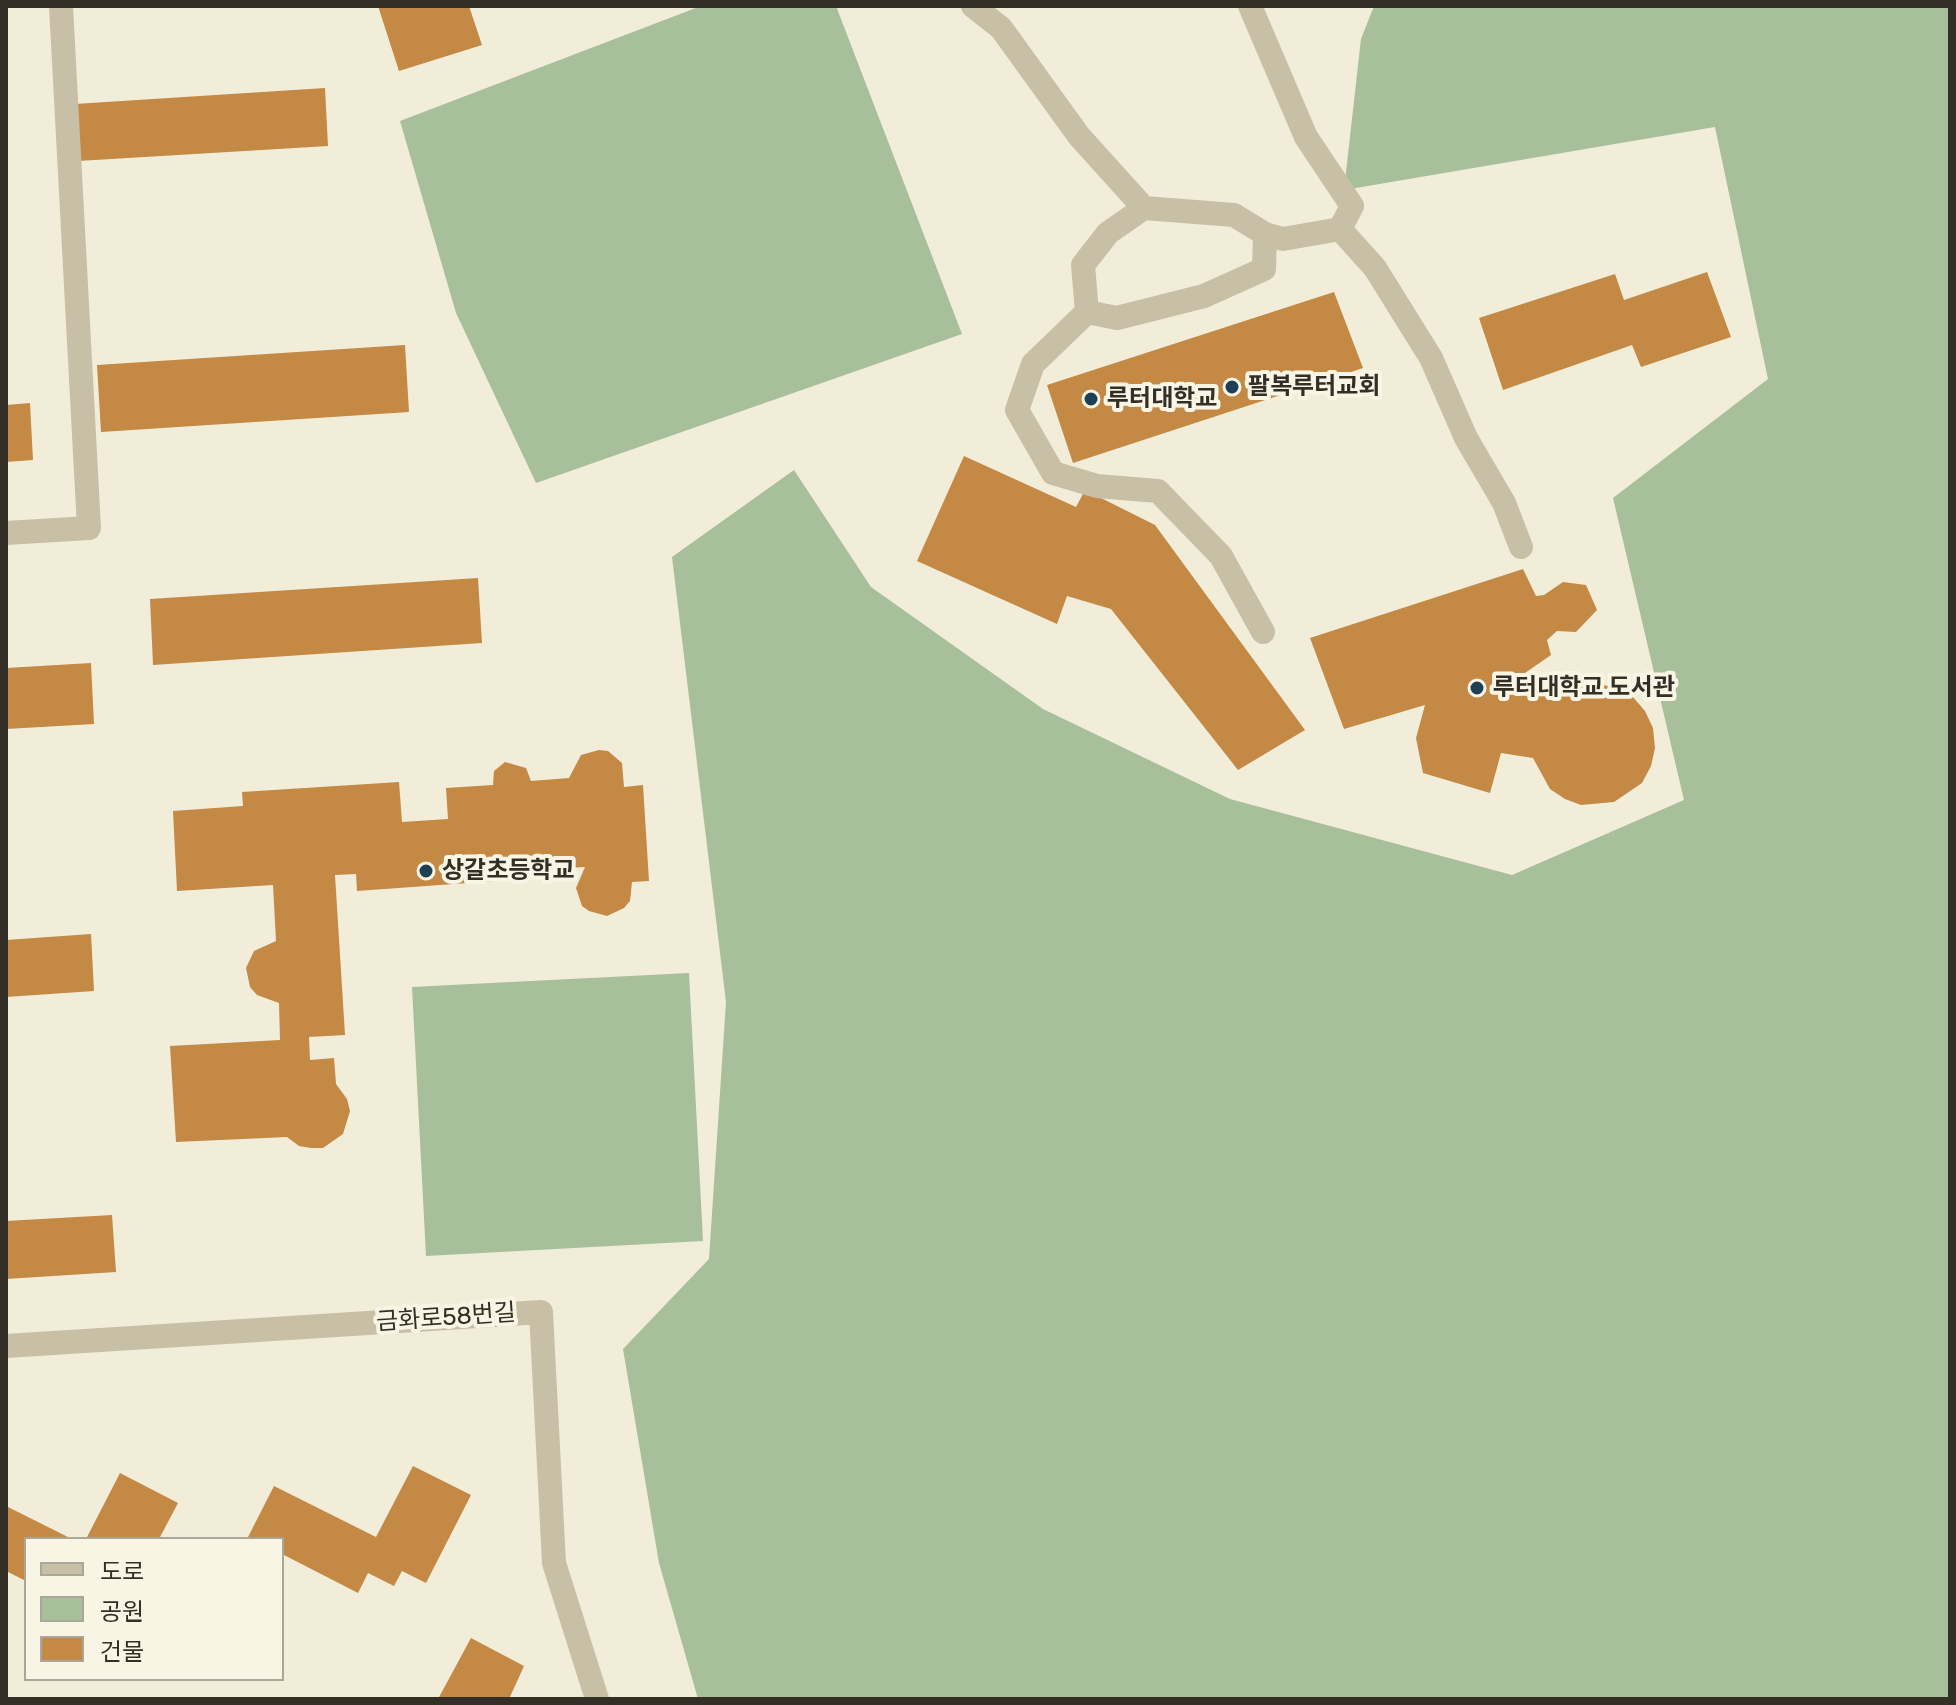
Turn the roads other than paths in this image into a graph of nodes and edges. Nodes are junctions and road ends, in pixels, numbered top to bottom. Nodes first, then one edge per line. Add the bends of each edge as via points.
1 (61, 6) edge
2 (973, 6) edge
3 (1250, 6) edge
4 (1144, 208) junction
5 (1340, 229) junction
6 (1265, 234) junction
7 (1087, 312) junction
8 (6, 533) edge
9 (1521, 547) dead end
10 (1263, 632) dead end
11 (6, 1346) edge
12 (597, 1699) edge

1 - 8 street via 89,528
2 - 4 street via 1001,28 1079,136
3 - 5 street via 1306,137 1352,206
4 - 6 street via 1234,215
4 - 7 street via 1108,233 1083,265
5 - 6 street via 1283,239
5 - 9 street via 1375,268 1431,358
6 - 7 street via 1264,269 1204,296 1117,318
7 - 10 street via 1033,364 1017,410 1053,473 1097,486 1158,491 1221,556
11 - 12 street, 금화로58번길 via 541,1312 554,1563

